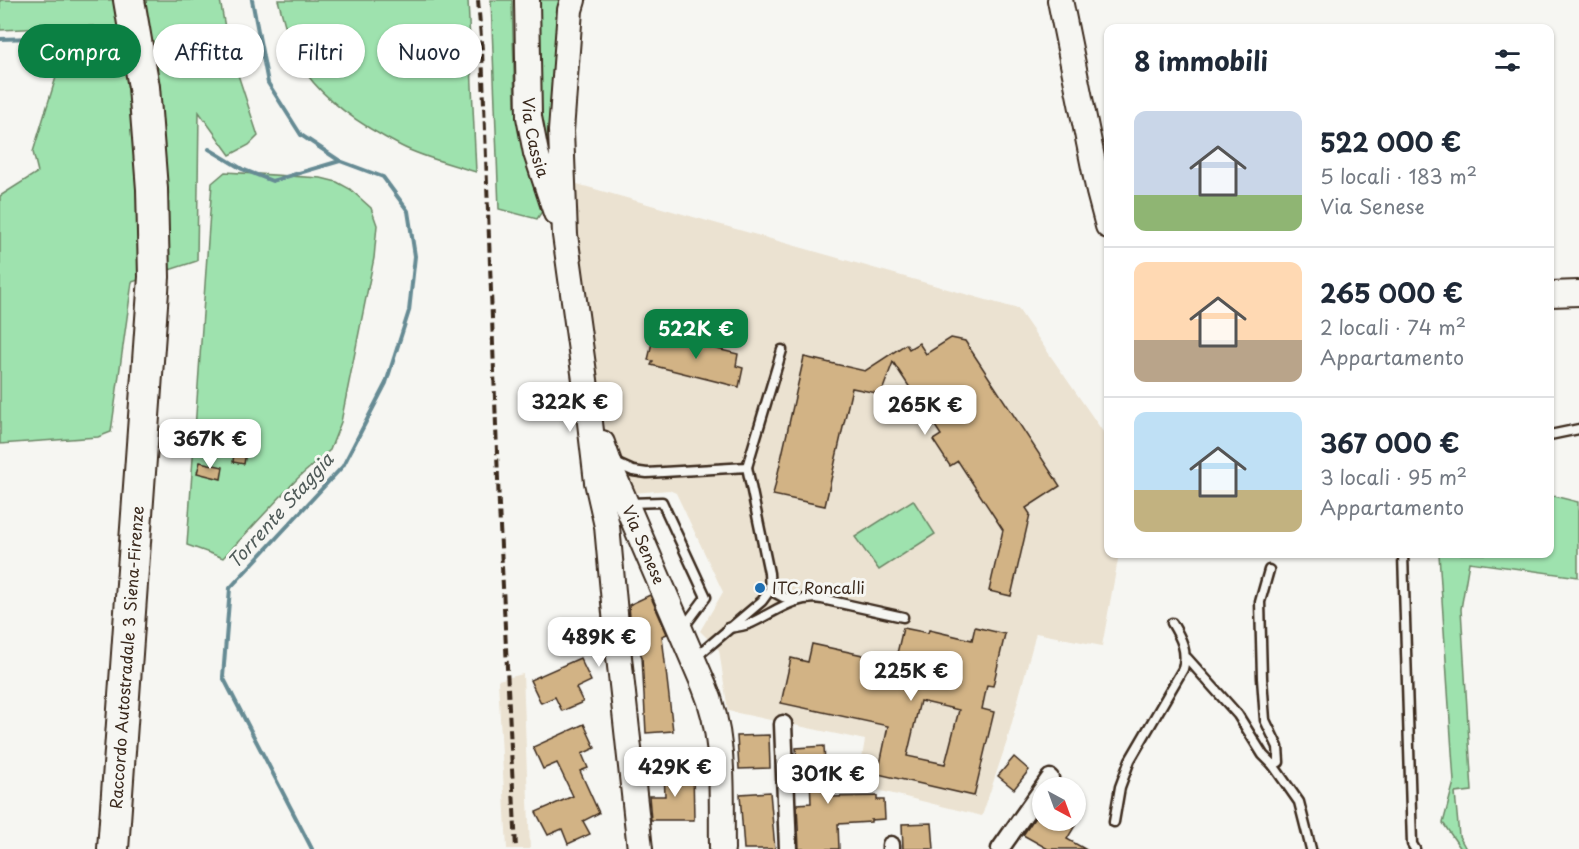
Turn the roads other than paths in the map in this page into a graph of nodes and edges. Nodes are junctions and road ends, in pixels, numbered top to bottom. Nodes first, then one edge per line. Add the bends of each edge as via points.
1 (129, 0) edge
2 (145, 0) edge
3 (526, 0) edge
4 (573, 0) edge
5 (1060, 0) edge
6 (1104, 211) edge
7 (564, 235) junction
8 (1579, 293) edge
9 (1554, 294) edge
10 (782, 350) dead end
11 (585, 380) junction
12 (1579, 429) edge
13 (1554, 434) edge
14 (608, 459) junction
15 (747, 467) junction
16 (621, 511) junction
17 (1403, 558) edge
18 (1269, 570) dead end
19 (770, 590) junction
20 (799, 600) junction
21 (903, 617) dead end
22 (1172, 623) dead end
23 (728, 628) junction
24 (681, 630) junction
25 (1186, 658) junction
26 (693, 659) junction
27 (783, 724) dead end
28 (1274, 765) junction
29 (1032, 804) edge
30 (1114, 822) dead end
31 (113, 849) edge
32 (129, 849) edge
33 (640, 849) edge
34 (722, 849) edge
35 (788, 849) edge
36 (1000, 849) edge
37 (1311, 849) edge
38 (1415, 849) edge

1 - 31 highway, Raccordo Autostradale 3 Siena-Firenze via 144,87 154,277
2 - 32 highway, Raccordo Autostradale 3 Siena-Firenze via 159,82 168,275
3 - 7 main road, Via Cassia via 529,117
4 - 7 main road, Via Cassia via 561,110
5 - 6 main road
7 - 11 main road, Via Cassia
8 - 9 main road
10 - 15 lane
11 - 14 main road, Via Senese
11 - 16 main road via 597,482
12 - 13 lane
14 - 15 lane via 647,473
14 - 16 main road, Via Senese
15 - 19 lane
16 - 24 main road, Via Senese
16 - 24 lane via 662,501 705,597
16 - 33 main road via 608,526
17 - 38 lane
18 - 28 lane via 1260,602 1265,720 1278,747 1279,762
19 - 20 lane
19 - 23 lane
20 - 21 lane via 817,598
20 - 23 lane via 749,624
22 - 25 lane
23 - 26 lane
24 - 26 main road, Via Senese
25 - 28 lane via 1239,716 1263,755
25 - 30 lane via 1130,760
26 - 34 main road, Via Senese via 717,725
27 - 35 street
28 - 37 lane via 1299,802
29 - 36 street

